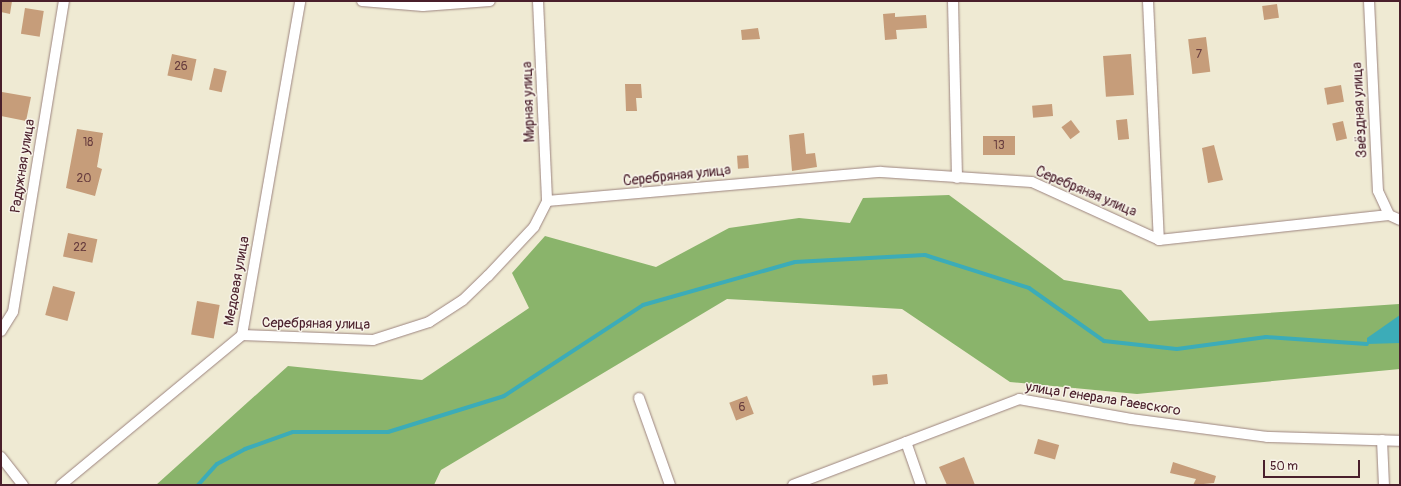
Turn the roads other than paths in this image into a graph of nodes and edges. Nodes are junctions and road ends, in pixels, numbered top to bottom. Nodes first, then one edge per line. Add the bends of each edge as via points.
1 (64, 1) edge
2 (300, 1) edge
3 (362, 1) edge
4 (490, 1) edge
5 (538, 1) edge
6 (953, 1) edge
7 (1148, 1) edge
8 (1369, 1) edge
9 (957, 178) junction
10 (547, 201) junction
11 (1389, 215) junction
12 (1400, 220) edge
13 (1159, 240) junction
14 (1, 331) edge
15 (242, 336) junction
16 (639, 398) dead end
17 (1382, 440) junction
18 (1400, 441) edge
19 (906, 442) junction
20 (1, 458) edge
21 (23, 485) edge
22 (61, 485) edge
23 (670, 485) edge
24 (793, 485) edge
25 (921, 485) edge
26 (1384, 485) edge

1 - 14 street, Радужная улица via 13,312
2 - 15 street, Медовая улица
3 - 4 street via 423,6
5 - 10 street, Мирная улица
6 - 9 street
7 - 13 street, Серебряная улица
8 - 11 street, Звёздная улица via 1378,191
9 - 10 street, Серебряная улица via 881,172
9 - 13 street, Серебряная улица via 1032,182
10 - 15 street, Серебряная улица via 534,227 488,276 463,300 429,322 373,340
11 - 12 street
11 - 13 street
15 - 22 street, Медовая улица
16 - 23 street
17 - 18 street, улица Генерала Раевского
17 - 19 street, улица Генерала Раевского via 1268,437 1131,419 1020,399
17 - 26 street
19 - 24 street, улица Генерала Раевского
19 - 25 street
20 - 21 street

